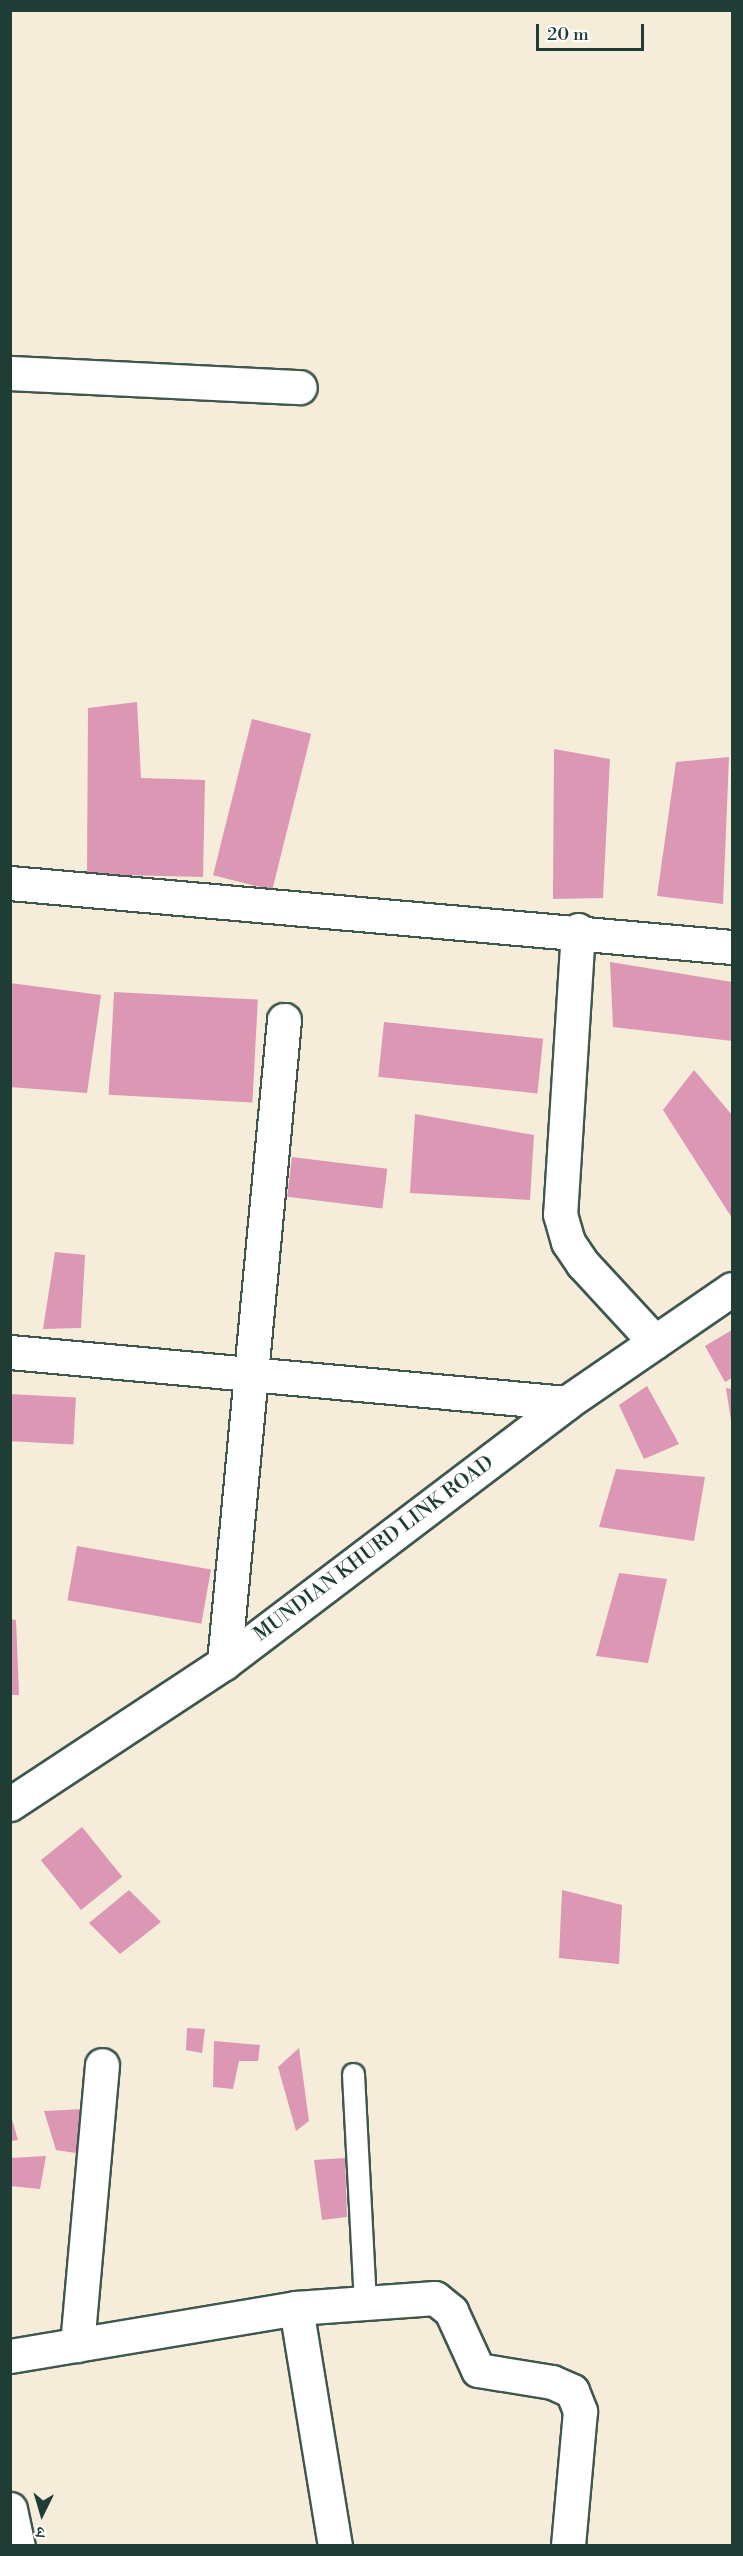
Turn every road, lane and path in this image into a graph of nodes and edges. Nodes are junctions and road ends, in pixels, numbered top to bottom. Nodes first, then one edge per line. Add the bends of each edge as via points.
1 (10, 373) edge
2 (300, 387) dead end
3 (10, 883) edge
4 (578, 930) junction
5 (732, 947) edge
6 (284, 1020) dead end
7 (732, 1289) edge
8 (655, 1342) junction
9 (10, 1352) edge
10 (248, 1374) junction
11 (566, 1403) junction
12 (224, 1663) junction
13 (10, 1804) edge
14 (102, 2066) dead end
15 (353, 2074) dead end
16 (365, 2301) junction
17 (296, 2308) junction
18 (77, 2345) junction
19 (10, 2356) edge
20 (10, 2509) edge
21 (18, 2546) edge
22 (335, 2546) edge
23 (568, 2546) edge

1 - 2 street
3 - 4 street
4 - 5 street
4 - 8 street via 560,1214 568,1242 583,1264
6 - 10 street
7 - 8 street, MUNDIAN KHURD LINK ROAD
8 - 11 street, MUNDIAN KHURD LINK ROAD
9 - 10 street
10 - 11 street
10 - 12 street
11 - 12 street, MUNDIAN KHURD LINK ROAD
12 - 13 street, MUNDIAN KHURD LINK ROAD
14 - 18 street
15 - 16 lane
16 - 17 street
16 - 23 street via 435,2298 451,2311 477,2370 552,2382 572,2391 580,2411
17 - 18 street
17 - 22 street
18 - 19 street
20 - 21 street

